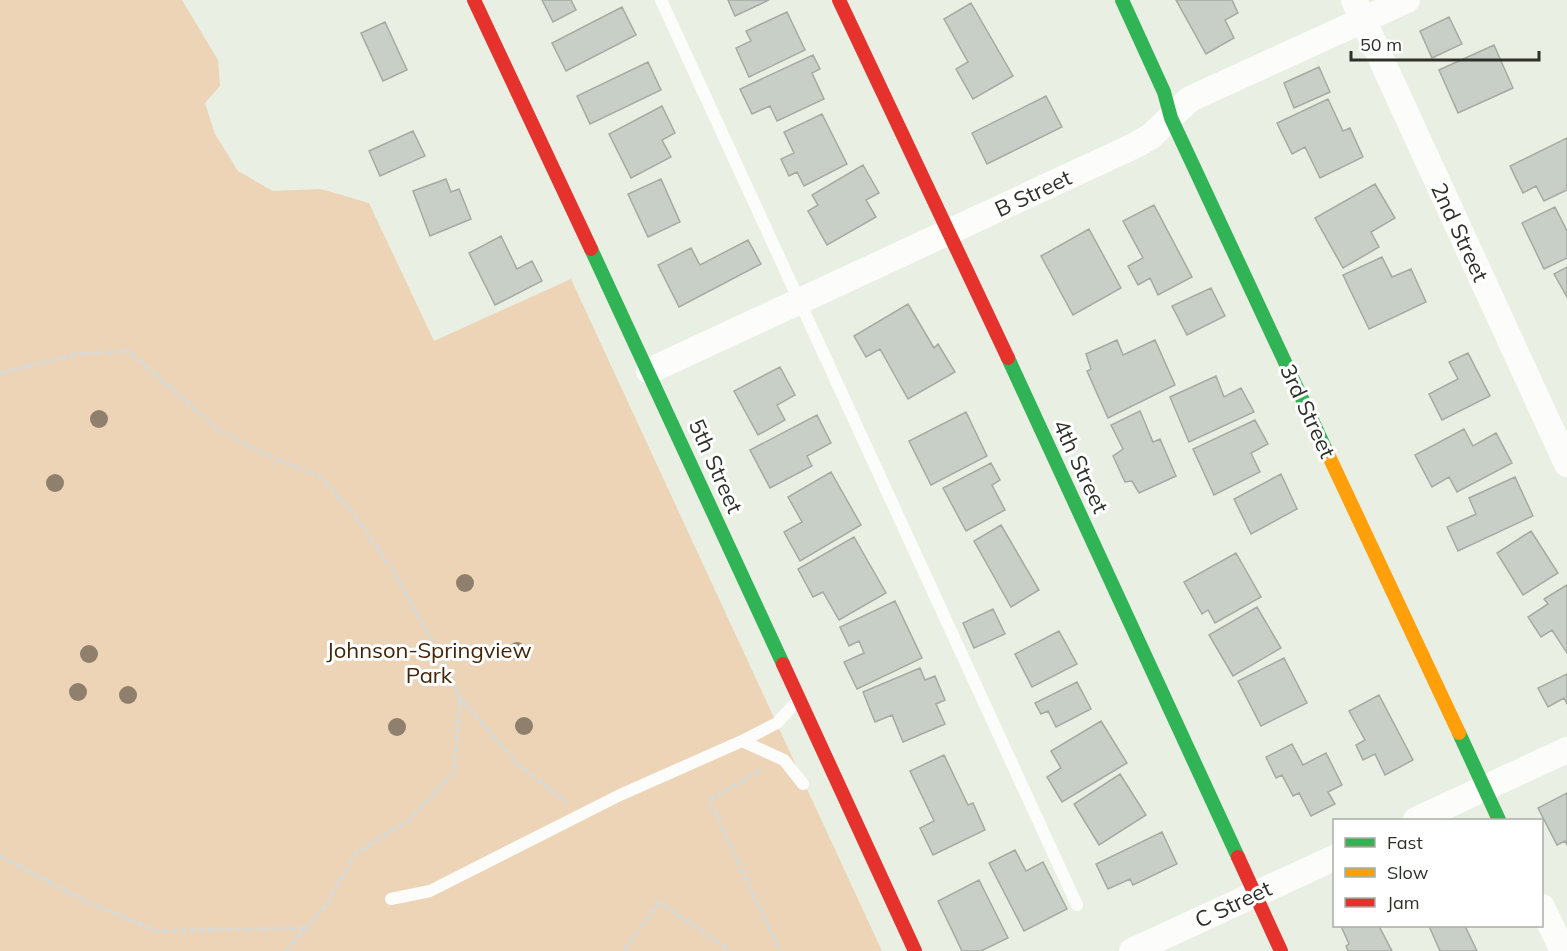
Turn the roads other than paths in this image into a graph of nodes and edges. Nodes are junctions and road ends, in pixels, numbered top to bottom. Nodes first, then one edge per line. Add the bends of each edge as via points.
1 (474, 0) edge
2 (661, 0) edge
3 (839, 0) edge
4 (1122, 0) edge
5 (1407, 0) edge
6 (1358, 10) edge
7 (1172, 118) junction
8 (950, 232) junction
9 (801, 301) junction
10 (649, 371) junction
11 (1567, 464) edge
12 (799, 699) junction
13 (742, 741) junction
14 (1567, 750) edge
15 (803, 784) dead end
16 (1484, 789) junction
17 (1418, 819) edge
18 (1499, 819) edge
19 (1333, 859) edge
20 (1254, 894) junction
21 (392, 899) dead end
22 (1077, 905) dead end
23 (1543, 909) edge
24 (915, 951) edge
25 (1132, 951) edge
26 (1281, 951) edge
27 (1563, 951) edge

1 - 10 street, 5th Street
2 - 9 lane
3 - 8 street, 4th Street
4 - 7 street, 3rd Street
5 - 6 street, B Street
6 - 7 street, B Street via 1190,99
6 - 11 street, 2nd Street
7 - 8 street, B Street via 1136,146
7 - 16 street, 3rd Street
8 - 9 street, B Street
8 - 20 street, 4th Street
9 - 10 street, B Street
9 - 22 lane
10 - 12 street, 5th Street
12 - 13 lane via 777,723
12 - 24 street, 5th Street
13 - 15 lane via 784,760
13 - 21 lane via 620,795 430,891
14 - 16 street
16 - 17 street
16 - 18 street, 3rd Street
19 - 20 street, C Street
20 - 25 street, C Street
20 - 26 street, 4th Street
23 - 27 street

